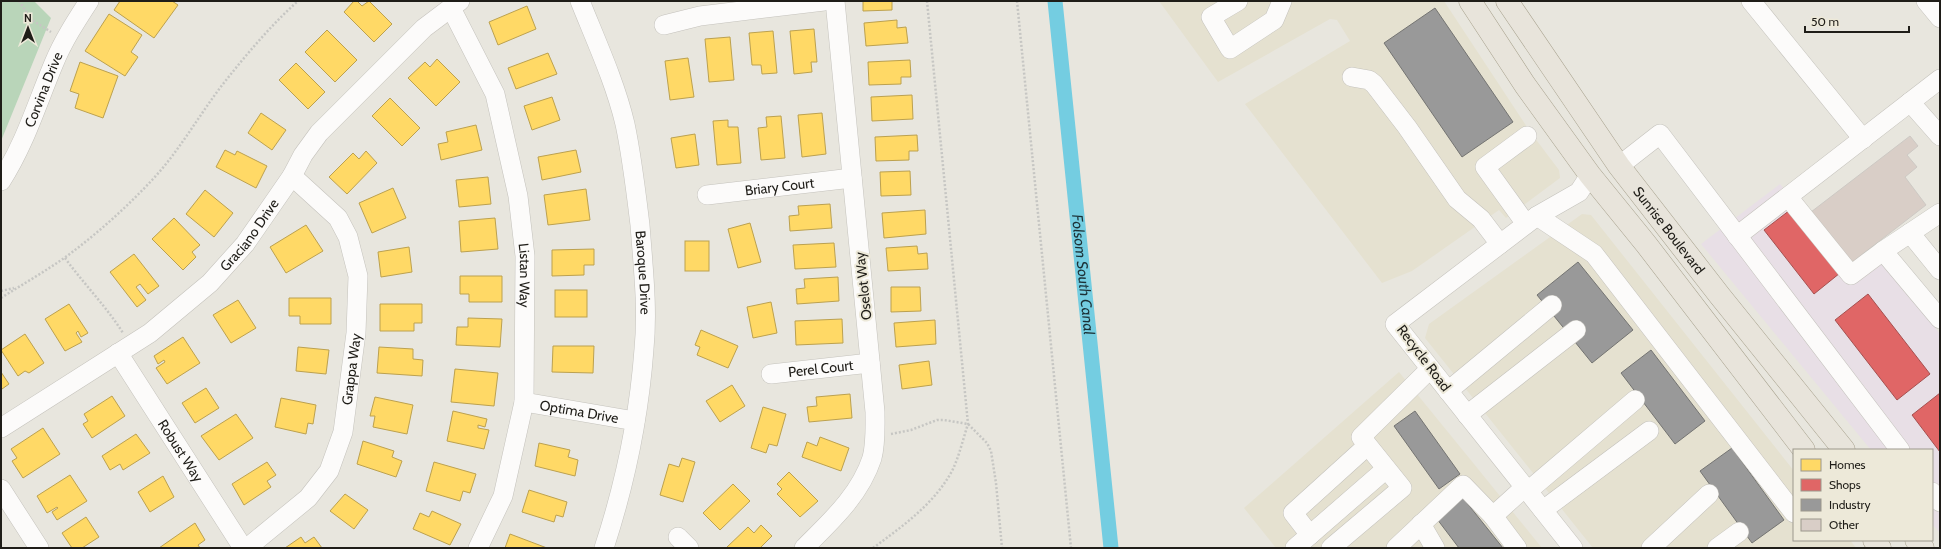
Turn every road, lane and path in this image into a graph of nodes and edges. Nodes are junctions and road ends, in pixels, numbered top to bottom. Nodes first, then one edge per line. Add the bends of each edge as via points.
1 (19, 1) edge
2 (89, 1) edge
3 (298, 1) edge
4 (580, 1) edge
5 (824, 1) edge
6 (835, 1) edge
7 (928, 1) edge
8 (1017, 1) edge
9 (1238, 1) edge
10 (1282, 1) edge
11 (1470, 1) edge
12 (1507, 1) edge
13 (1751, 1) edge
14 (1926, 1) edge
15 (455, 4) edge
16 (1940, 18) edge
17 (664, 26) dead end
18 (1495, 38) junction
19 (66, 39) junction
20 (1352, 77) dead end
21 (1940, 79) edge
22 (1910, 102) junction
23 (1527, 136) dead end
24 (1940, 136) edge
25 (1863, 139) junction
26 (1619, 166) junction
27 (1590, 175) junction
28 (292, 176) junction
29 (852, 178) junction
30 (1, 181) edge
31 (707, 195) dead end
32 (1788, 197) junction
33 (1938, 219) edge
34 (1532, 220) junction
35 (1910, 233) junction
36 (1737, 236) junction
37 (1500, 244) junction
38 (1883, 251) junction
39 (65, 258) junction
40 (1940, 270) edge
41 (17, 288) junction
42 (1, 291) edge
43 (1720, 296) junction
44 (1, 298) edge
45 (1552, 305) dead end
46 (1940, 318) edge
47 (1576, 330) dead end
48 (124, 349) junction
49 (870, 363) junction
50 (1430, 369) junction
51 (771, 374) dead end
52 (1448, 391) junction
53 (1635, 400) dead end
54 (524, 402) junction
55 (1467, 415) junction
56 (635, 421) junction
57 (968, 424) junction
58 (1, 428) edge
59 (1649, 431) dead end
60 (875, 436) junction
61 (1367, 446) junction
62 (1803, 449) edge
63 (1843, 449) edge
64 (1899, 449) edge
65 (1386, 469) junction
66 (1, 489) edge
67 (1526, 489) junction
68 (1933, 493) edge
69 (1709, 494) dead end
70 (1940, 502) edge
71 (1543, 510) junction
72 (1793, 512) edge
73 (1493, 516) junction
74 (1421, 524) junction
75 (1739, 532) dead end
76 (1310, 535) junction
77 (39, 548) edge
78 (243, 548) edge
79 (247, 548) edge
80 (478, 548) edge
81 (604, 548) edge
82 (804, 548) edge
83 (873, 548) edge
84 (1002, 548) edge
85 (1071, 548) edge
86 (1295, 548) edge
87 (1331, 548) edge
88 (1396, 548) edge
89 (1435, 548) edge
90 (1517, 548) edge
91 (1573, 548) edge
92 (1651, 548) edge
93 (1717, 548) edge

1 - 19 path via 37,24
2 - 19 street, Corvina Drive
3 - 39 path via 259,41 223,85 154,178 98,232
4 - 56 street, Baroque Drive via 609,75 624,123 637,196 644,279 644,348
5 - 17 street via 700,16
6 - 29 street, Oselot Way
7 - 57 path
8 - 85 path
9 - 10 street via 1211,17 1230,49 1274,20
11 - 18 main road, Sunrise Boulevard
12 - 26 main road, Sunrise Boulevard
13 - 25 street
14 - 16 street
15 - 28 street, Graciano Drive via 424,28 319,133 302,155
15 - 54 street, Listan Way via 495,94 518,196 525,256
18 - 26 main road via 1516,46 1593,156
18 - 27 main road, Sunrise Boulevard via 1525,85
19 - 30 street, Corvina Drive via 54,62 18,153
20 - 37 street via 1369,80 1374,84 1457,199 1481,219
21 - 22 street
22 - 24 street
22 - 25 street
23 - 34 street via 1486,167
25 - 32 street
26 - 36 street via 1660,134
26 - 43 main road, Sunrise Boulevard
27 - 34 street, Recycle Road via 1579,192
27 - 43 main road via 1611,183 1696,292 1709,297
27 - 62 main road, Sunrise Boulevard
28 - 48 street, Graciano Drive via 245,244 210,283 150,332
28 - 79 street, Grappa Way via 338,218 348,237 358,276 356,333 343,432 329,471 308,498
29 - 31 street, Briary Court
29 - 49 street, Oselot Way
32 - 36 street
32 - 38 street via 1851,276
33 - 35 street
34 - 37 street, Recycle Road
34 - 72 street via 1594,254
35 - 38 street
35 - 40 street
36 - 64 street
37 - 50 street, Recycle Road via 1395,324
38 - 46 street
39 - 41 path
39 - 48 path via 111,315
41 - 42 path
41 - 44 path
43 - 63 main road, Sunrise Boulevard
45 - 52 street
47 - 55 street
48 - 58 street, Graciano Drive
48 - 78 street, Robust Way
49 - 51 street, Perel Court
49 - 60 street, Oselot Way
50 - 52 street, Recycle Road
50 - 61 street via 1360,437
52 - 55 street, Recycle Road
53 - 67 street
54 - 56 street, Optima Drive
54 - 80 street, Listan Way via 503,496
55 - 67 street, Recycle Road
56 - 81 street, Baroque Drive via 624,476
57 - 60 path via 937,420 911,430
57 - 83 path via 952,470 932,498 915,517
57 - 84 path via 987,443 991,451
59 - 71 street
60 - 82 street, Oselot Way via 872,456 863,480 846,506
61 - 65 street
61 - 76 street via 1293,513
65 - 76 street
65 - 87 street via 1402,488
66 - 77 street
67 - 71 street, Recycle Road
67 - 73 street
68 - 70 street
69 - 92 street
71 - 91 street, Recycle Road
73 - 74 street via 1463,485
73 - 90 street
74 - 88 street
74 - 89 street
75 - 93 street
76 - 86 street

